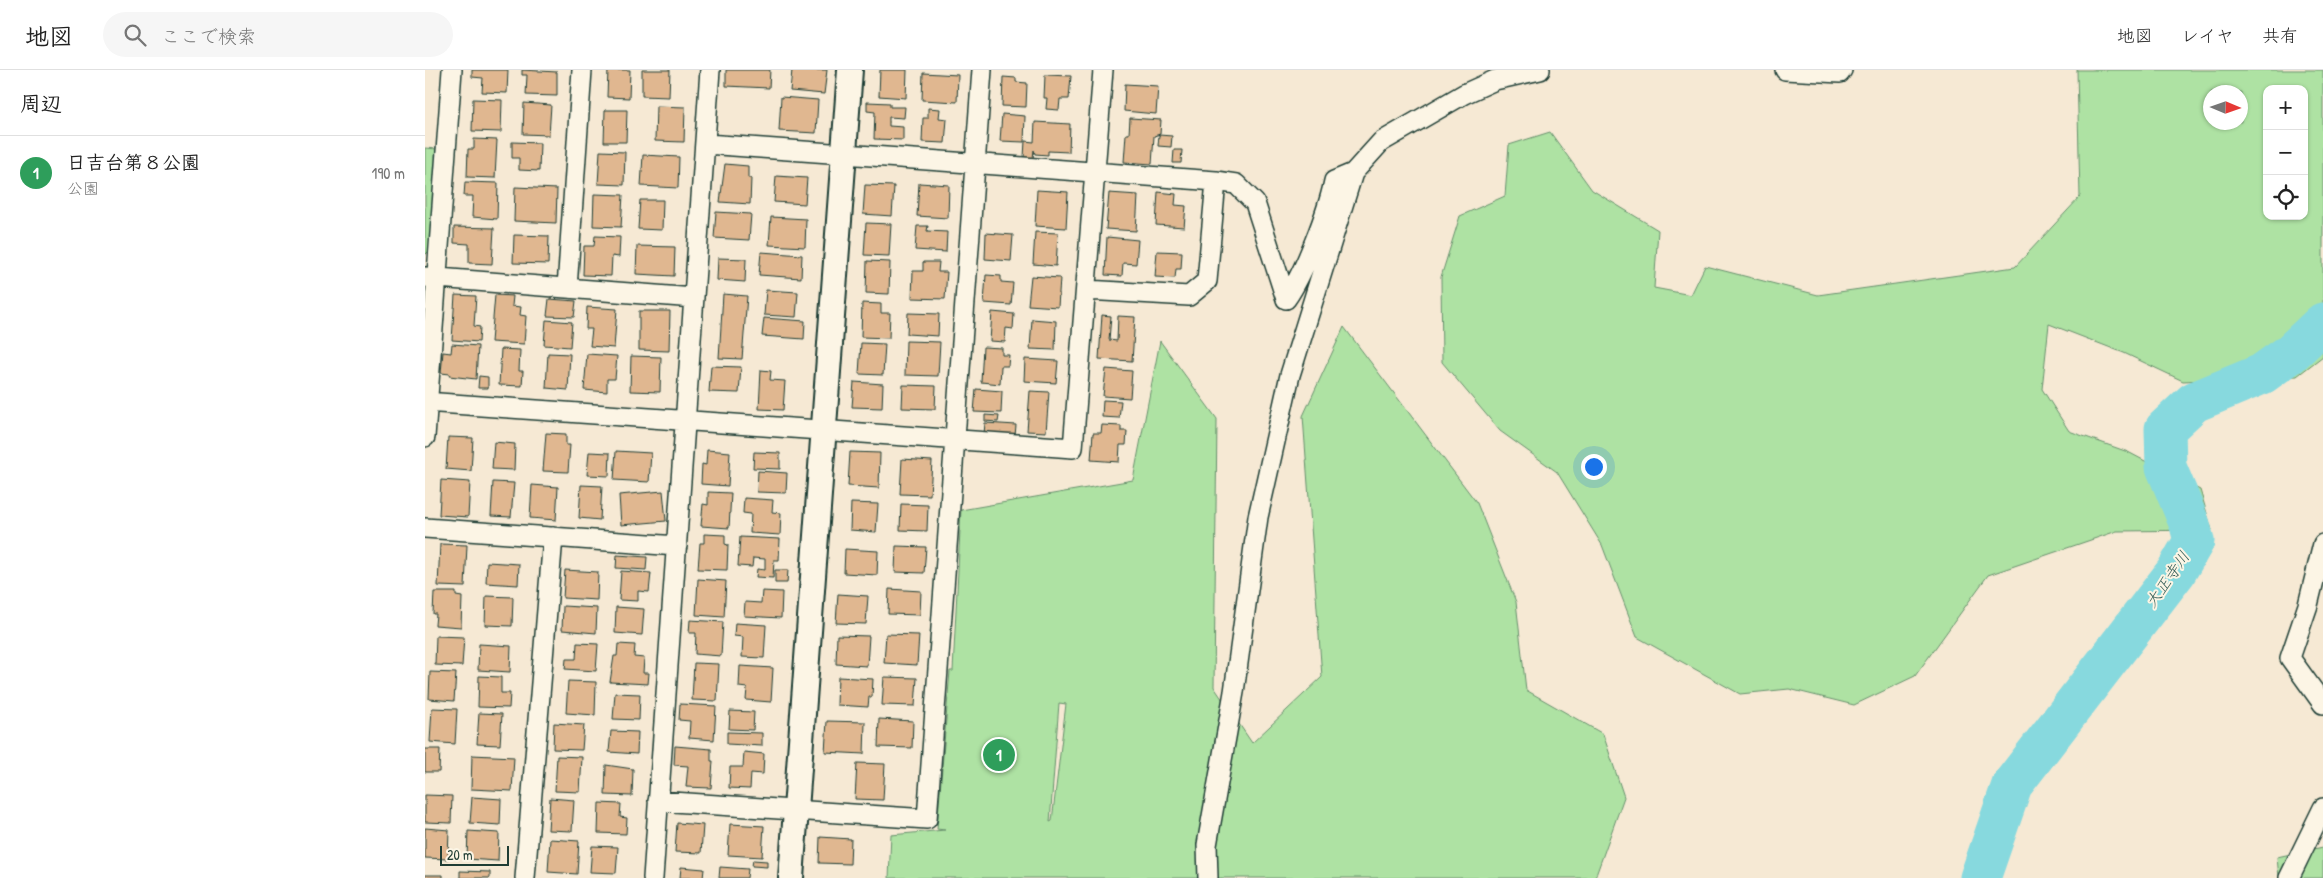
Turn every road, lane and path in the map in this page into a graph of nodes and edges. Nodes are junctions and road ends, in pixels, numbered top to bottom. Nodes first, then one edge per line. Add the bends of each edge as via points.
1 (451, 70) edge
2 (582, 70) edge
3 (710, 70) edge
4 (850, 70) edge
5 (982, 70) edge
6 (1103, 70) edge
7 (1540, 70) edge
8 (1785, 70) edge
9 (1842, 70) edge
10 (705, 144) junction
11 (844, 154) junction
12 (975, 164) junction
13 (1095, 172) junction
14 (1353, 173) junction
15 (1216, 181) junction
16 (431, 278) edge
17 (567, 288) junction
18 (1085, 290) junction
19 (695, 298) junction
20 (426, 402) edge
21 (686, 421) junction
22 (823, 431) junction
23 (425, 437) edge
24 (955, 440) junction
25 (425, 528) edge
26 (553, 537) junction
27 (2323, 544) edge
28 (677, 546) junction
29 (2323, 704) edge
30 (658, 801) junction
31 (2323, 808) edge
32 (796, 809) junction
33 (525, 878) edge
34 (653, 878) edge
35 (791, 878) edge
36 (1208, 878) edge
37 (2289, 878) edge

1 - 16 street
2 - 17 street
3 - 10 street
4 - 11 street
5 - 12 street
6 - 13 street
7 - 14 street via 1495,80 1464,94 1381,142
8 - 9 street via 1840,73
10 - 11 street
10 - 19 street
11 - 12 street
11 - 22 street
12 - 13 street
12 - 24 street
13 - 15 street
13 - 18 street
14 - 15 street via 1334,180 1331,198 1295,286 1285,299 1255,203 1236,184
14 - 36 street via 1290,375 1258,517 1234,692 1207,845
15 - 18 street via 1207,281 1189,296
16 - 17 street
16 - 20 street
17 - 19 street
18 - 24 street via 1073,448
19 - 21 street
20 - 21 street
20 - 23 street
21 - 22 street
21 - 28 street
22 - 24 street
22 - 32 street
24 - 32 street via 927,819
25 - 26 street
26 - 28 street
26 - 33 street
27 - 29 street via 2308,605 2290,658
28 - 30 street
30 - 32 street
30 - 34 street
31 - 37 street
32 - 35 street

